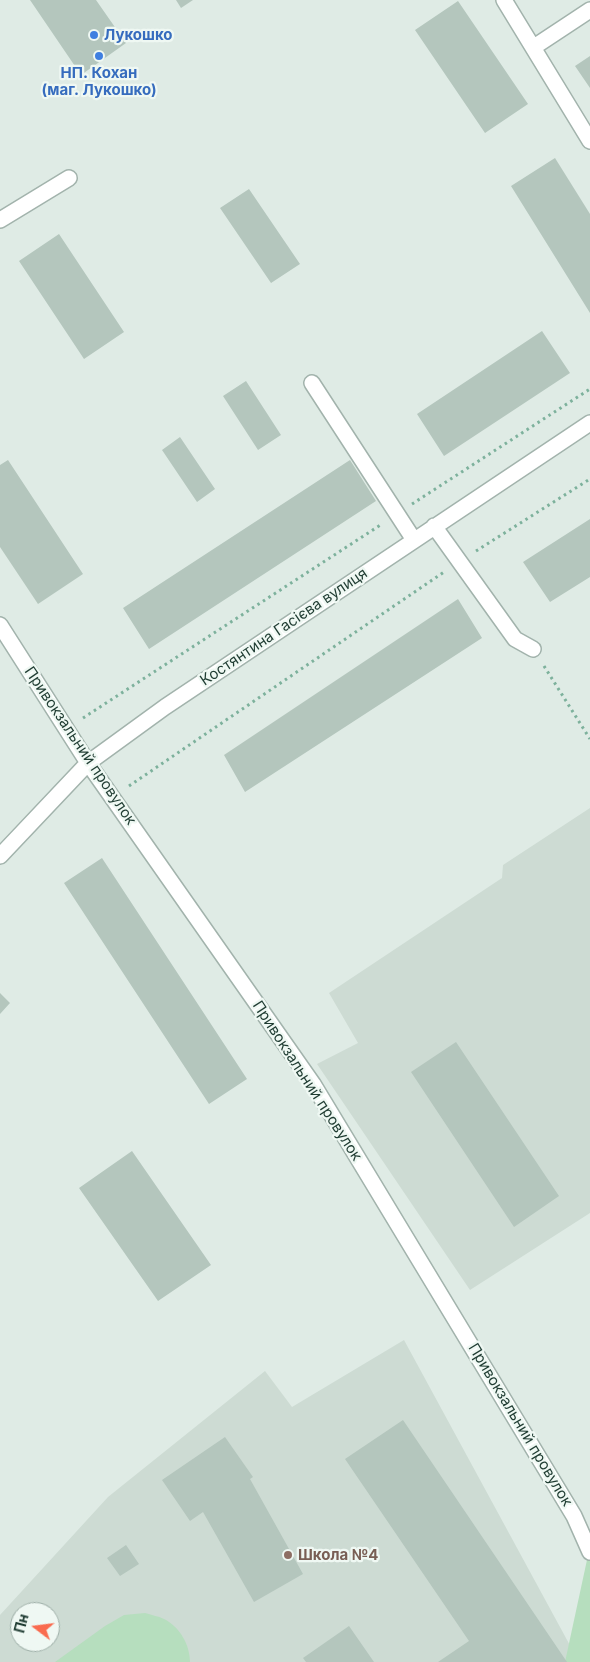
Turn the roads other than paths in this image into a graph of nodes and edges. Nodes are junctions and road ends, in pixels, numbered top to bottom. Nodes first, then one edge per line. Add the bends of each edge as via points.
1 (504, 0) edge
2 (590, 10) edge
3 (534, 47) junction
4 (590, 141) edge
5 (69, 178) dead end
6 (0, 220) edge
7 (312, 383) dead end
8 (590, 423) edge
9 (434, 526) junction
10 (414, 540) junction
11 (0, 625) edge
12 (533, 649) road end
13 (88, 763) junction
14 (0, 856) edge
15 (590, 1552) edge

1 - 3 street
2 - 3 street
3 - 4 street
5 - 6 street
7 - 10 street
8 - 9 street, Костянтина Гасієва вулиця
9 - 10 street, Костянтина Гасієва вулиця
9 - 12 street via 515,639
10 - 13 street, Костянтина Гасієва вулиця via 165,707
11 - 13 street, Привокзальний провулок
13 - 14 street, Костянтина Гасієва вулиця
13 - 15 street, Привокзальний провулок via 313,1084 574,1516

